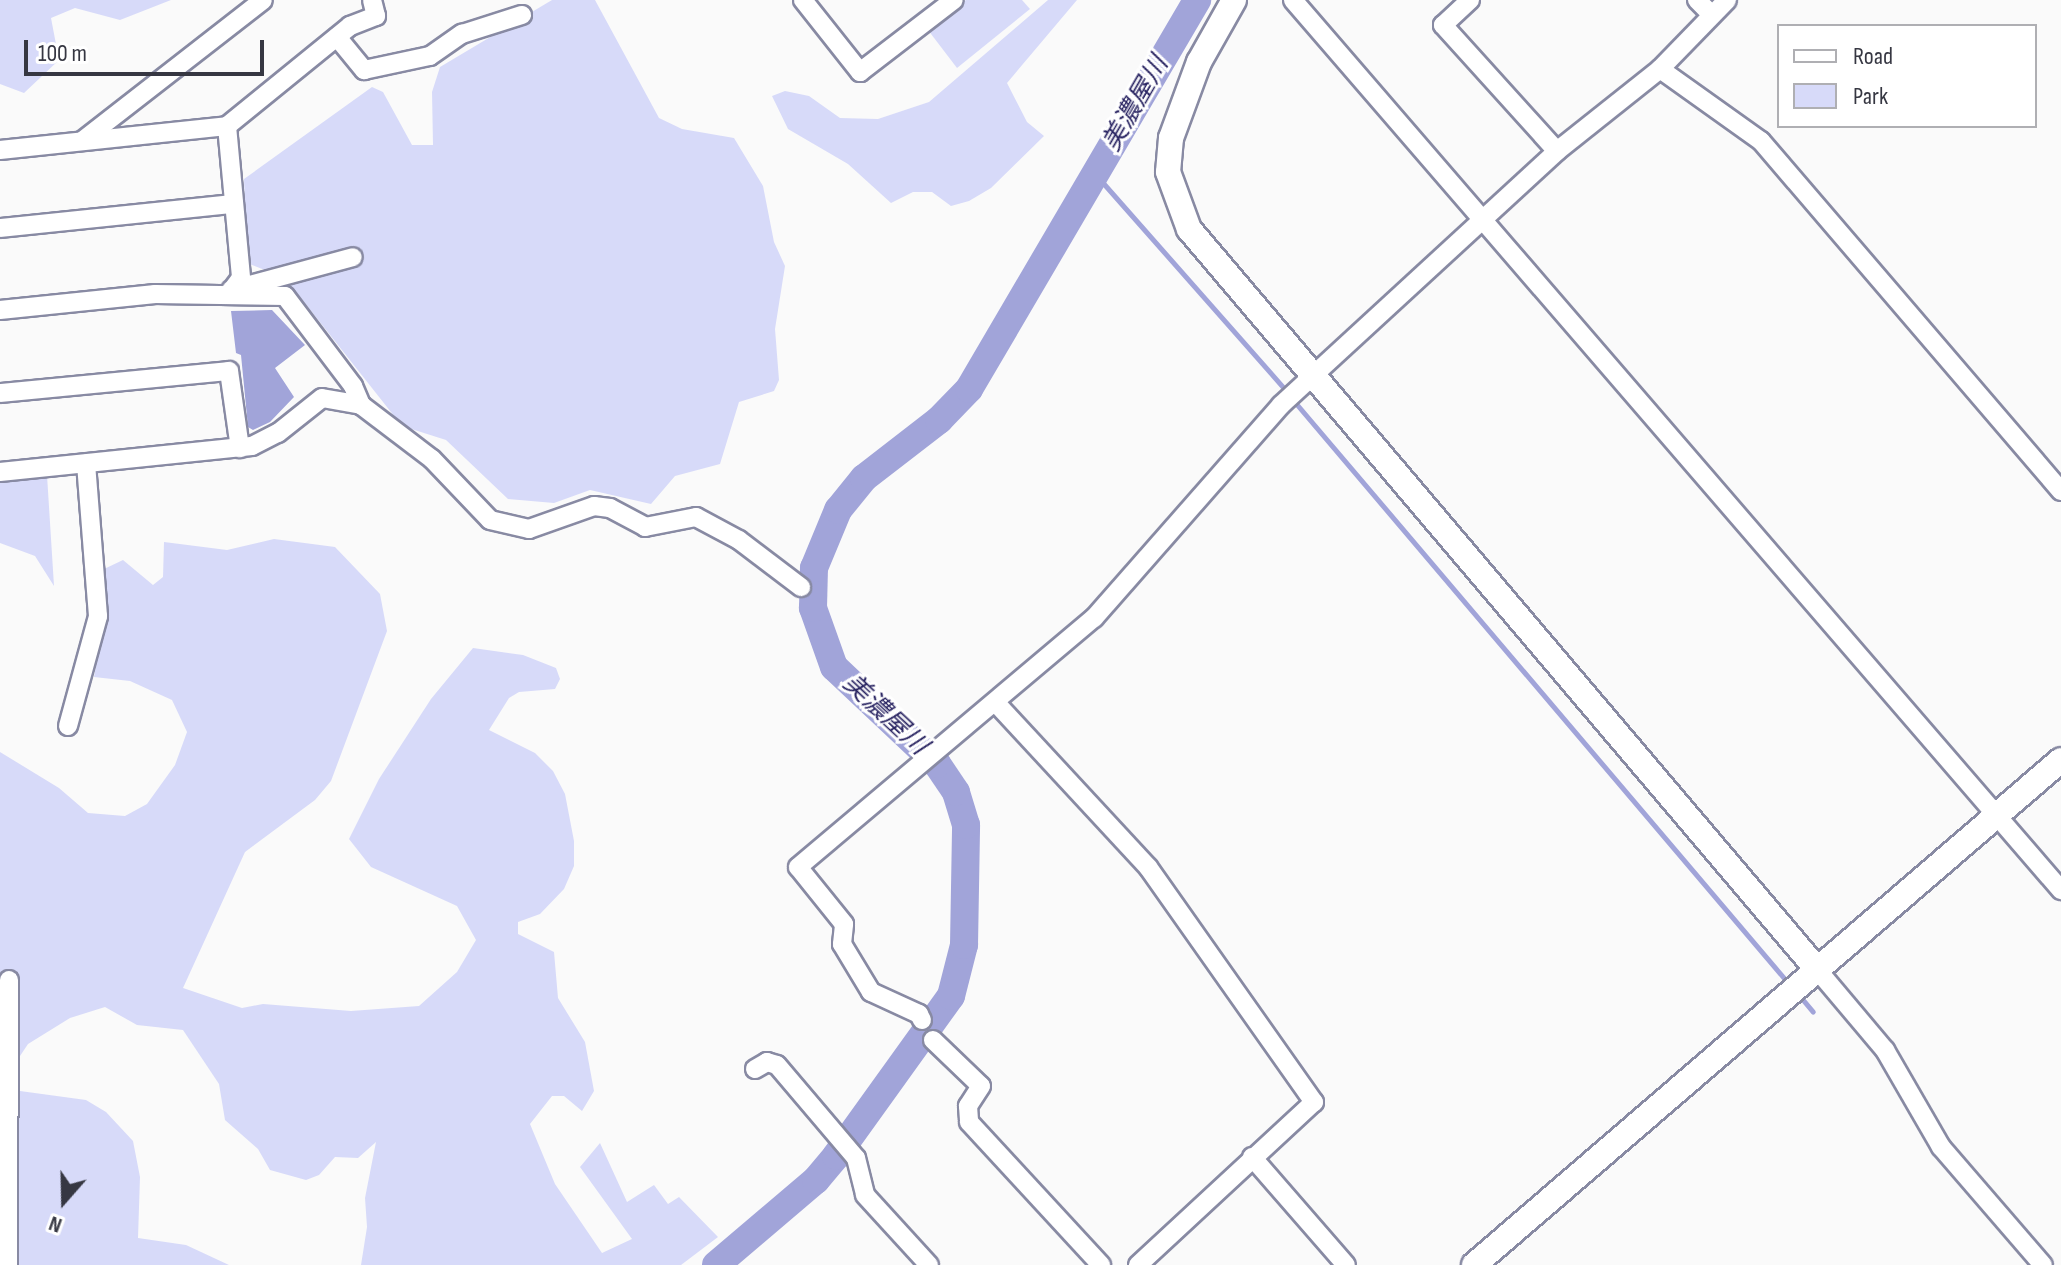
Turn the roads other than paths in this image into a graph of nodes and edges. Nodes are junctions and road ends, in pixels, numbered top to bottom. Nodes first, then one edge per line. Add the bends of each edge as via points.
1 (263, 0) edge
2 (372, 0) edge
3 (954, 0) edge
4 (1234, 0) edge
5 (1293, 0) edge
6 (1470, 0) edge
7 (1697, 0) edge
8 (1727, 0) edge
9 (811, 3) edge
10 (522, 15) dead end
11 (1712, 15) junction
12 (337, 37) junction
13 (1660, 69) junction
14 (227, 126) junction
15 (81, 142) junction
16 (0, 150) edge
17 (1557, 151) junction
18 (234, 204) junction
19 (1480, 220) junction
20 (0, 228) edge
21 (353, 257) dead end
22 (226, 292) junction
23 (0, 310) edge
24 (1314, 376) junction
25 (0, 393) edge
26 (361, 405) junction
27 (240, 448) junction
28 (86, 463) junction
29 (0, 472) edge
30 (2061, 491) edge
31 (801, 587) dead end
32 (996, 703) junction
33 (68, 726) dead end
34 (2061, 760) edge
35 (1996, 815) junction
36 (2061, 890) edge
37 (1815, 967) junction
38 (9, 980) dead end
39 (922, 1020) dead end
40 (933, 1040) dead end
41 (755, 1069) dead end
42 (1252, 1157) junction
43 (8, 1265) edge
44 (929, 1265) edge
45 (1101, 1265) edge
46 (1138, 1265) edge
47 (1346, 1265) edge
48 (1474, 1265) edge
49 (2043, 1265) edge

1 - 15 street
2 - 12 street via 376,16
3 - 9 street via 860,72
4 - 24 street via 1179,109 1168,172 1189,229
5 - 19 street
6 - 17 street via 1443,25
7 - 11 street
8 - 11 street
10 - 12 street via 462,34 430,56 364,70
11 - 13 street
12 - 14 street
13 - 17 street
13 - 30 street via 1761,141
14 - 15 street
14 - 18 street
15 - 16 street
17 - 19 street
18 - 20 street
18 - 22 street via 241,278
19 - 24 street
19 - 35 street
21 - 22 street
22 - 23 street
22 - 26 street via 285,296 353,386
24 - 32 street via 1248,440 1094,618
24 - 37 street
25 - 27 street via 229,371
26 - 27 street via 322,398 268,440
26 - 31 street via 432,459 497,524 529,529 594,506 610,508 645,527 696,517 739,540
27 - 28 street
28 - 29 street
28 - 33 street via 99,602
32 - 39 street via 798,867 844,924 842,944 871,992
32 - 42 street via 1148,867 1314,1102
34 - 35 street
35 - 36 street
35 - 37 street
37 - 48 street
37 - 49 street via 1885,1050 1941,1147
38 - 43 street
40 - 45 street via 981,1086 968,1106 969,1122
41 - 44 street via 767,1062 777,1065 856,1158 865,1195
42 - 46 street
42 - 47 street

